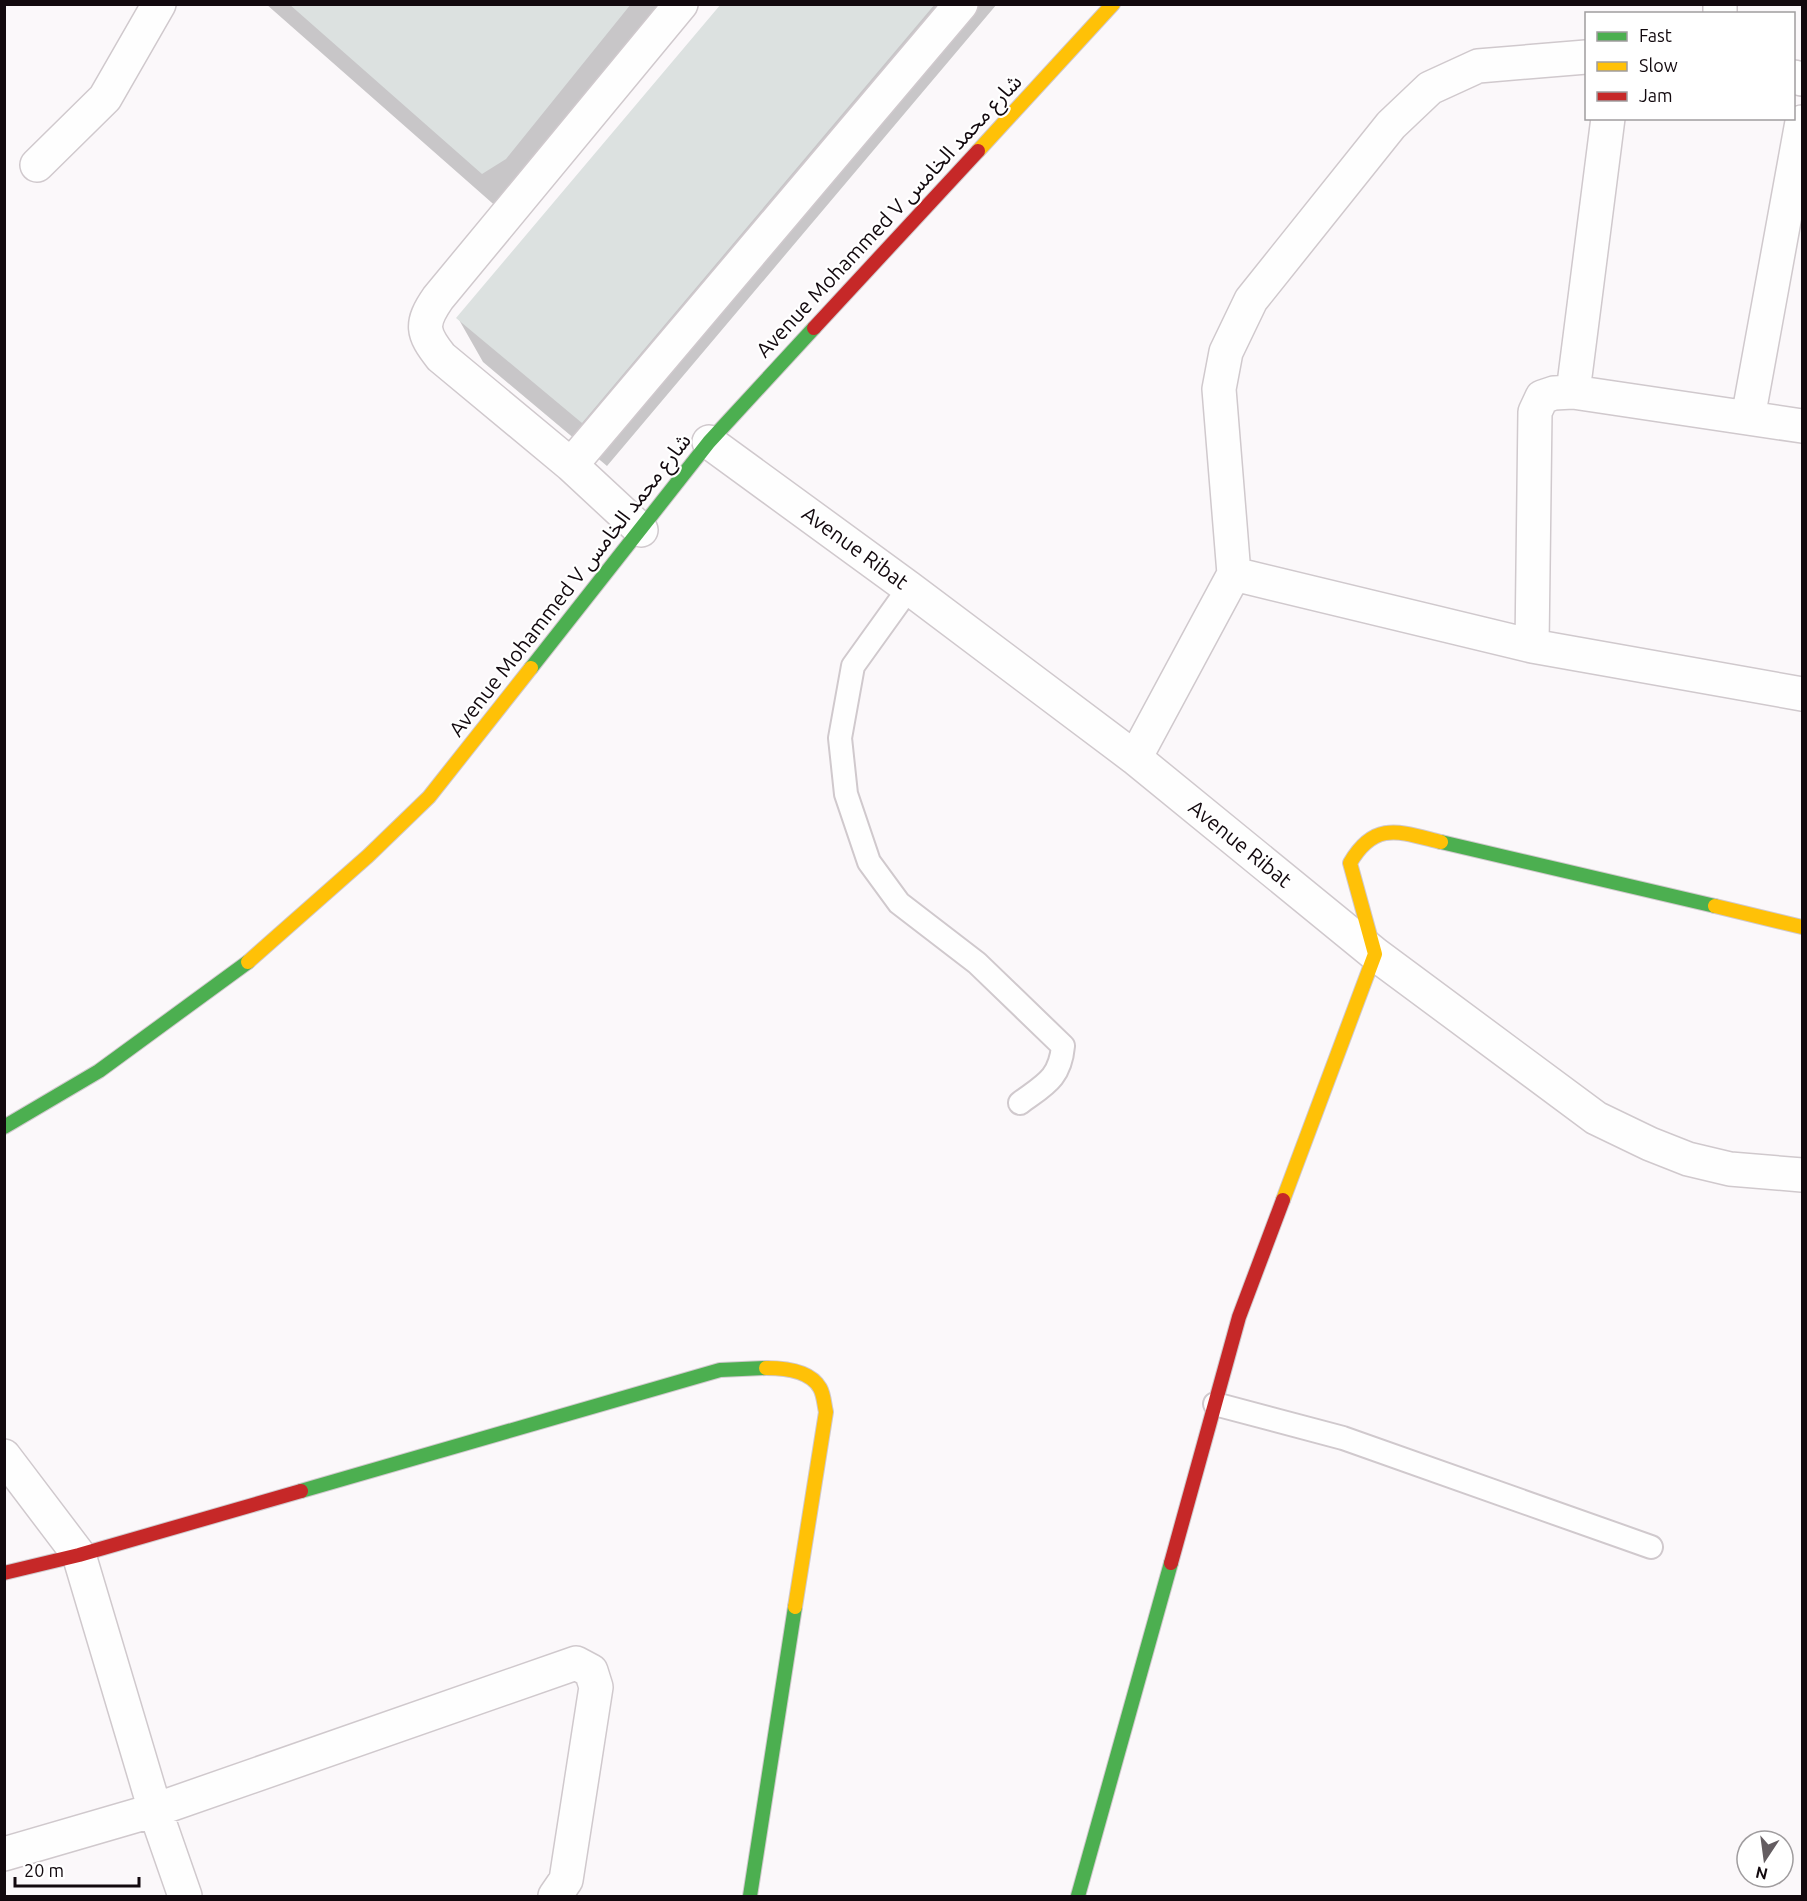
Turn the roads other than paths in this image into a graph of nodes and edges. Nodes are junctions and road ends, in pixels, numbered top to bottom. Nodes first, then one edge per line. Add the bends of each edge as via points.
1 (159, 4) edge
2 (681, 4) edge
3 (961, 4) edge
4 (1113, 4) edge
5 (1585, 57) edge
6 (1608, 120) edge
7 (1803, 122) edge
8 (37, 165) dead end
9 (1573, 392) junction
10 (1748, 418) junction
11 (1803, 426) edge
12 (709, 442) junction
13 (571, 465) junction
14 (641, 530) junction
15 (1234, 574) junction
16 (909, 588) junction
17 (1532, 646) junction
18 (1803, 694) edge
19 (1135, 758) junction
20 (1803, 927) edge
21 (1375, 954) junction
22 (1020, 1103) dead end
23 (4, 1127) edge
24 (1803, 1175) edge
25 (1215, 1404) junction
26 (4, 1456) edge
27 (1651, 1547) dead end
28 (79, 1555) junction
29 (4, 1573) edge
30 (155, 1810) junction
31 (4, 1854) edge
32 (185, 1896) edge
33 (555, 1896) edge
34 (750, 1896) edge
35 (1078, 1896) edge

1 - 8 street via 105,98
2 - 13 street via 438,298 425,321 426,335 441,357
3 - 13 street
4 - 12 street, Avenue Mohammed V شارع محمد الخامس
5 - 15 street via 1478,66 1430,88 1391,125 1251,300 1227,352 1219,389
6 - 9 street
7 - 10 street
9 - 10 street
9 - 17 street via 1542,397 1535,412
10 - 11 street
12 - 14 street, Avenue Mohammed V شارع محمد الخامس
12 - 16 street, Avenue Ribat
13 - 14 street
14 - 23 street, Avenue Mohammed V شارع محمد الخامس via 429,797 368,856 233,974 99,1071
15 - 17 street
15 - 19 street
16 - 19 street, Avenue Ribat
16 - 22 lane via 853,666 840,738 846,794 869,862 899,903 977,963 1063,1046 1062,1062 1051,1080
17 - 18 street
19 - 21 street, Avenue Ribat
20 - 21 street via 1390,831 1370,836 1358,847 1350,863
21 - 24 street, Avenue Ribat via 1596,1118 1688,1160 1731,1169
21 - 25 street via 1239,1317
25 - 27 lane via 1343,1438
25 - 35 street
26 - 28 street
28 - 29 street
28 - 30 street
28 - 34 street via 720,1370 772,1367 804,1373 819,1386 826,1412
30 - 31 street
30 - 32 street
30 - 33 street via 576,1663 591,1671 596,1687 566,1880

